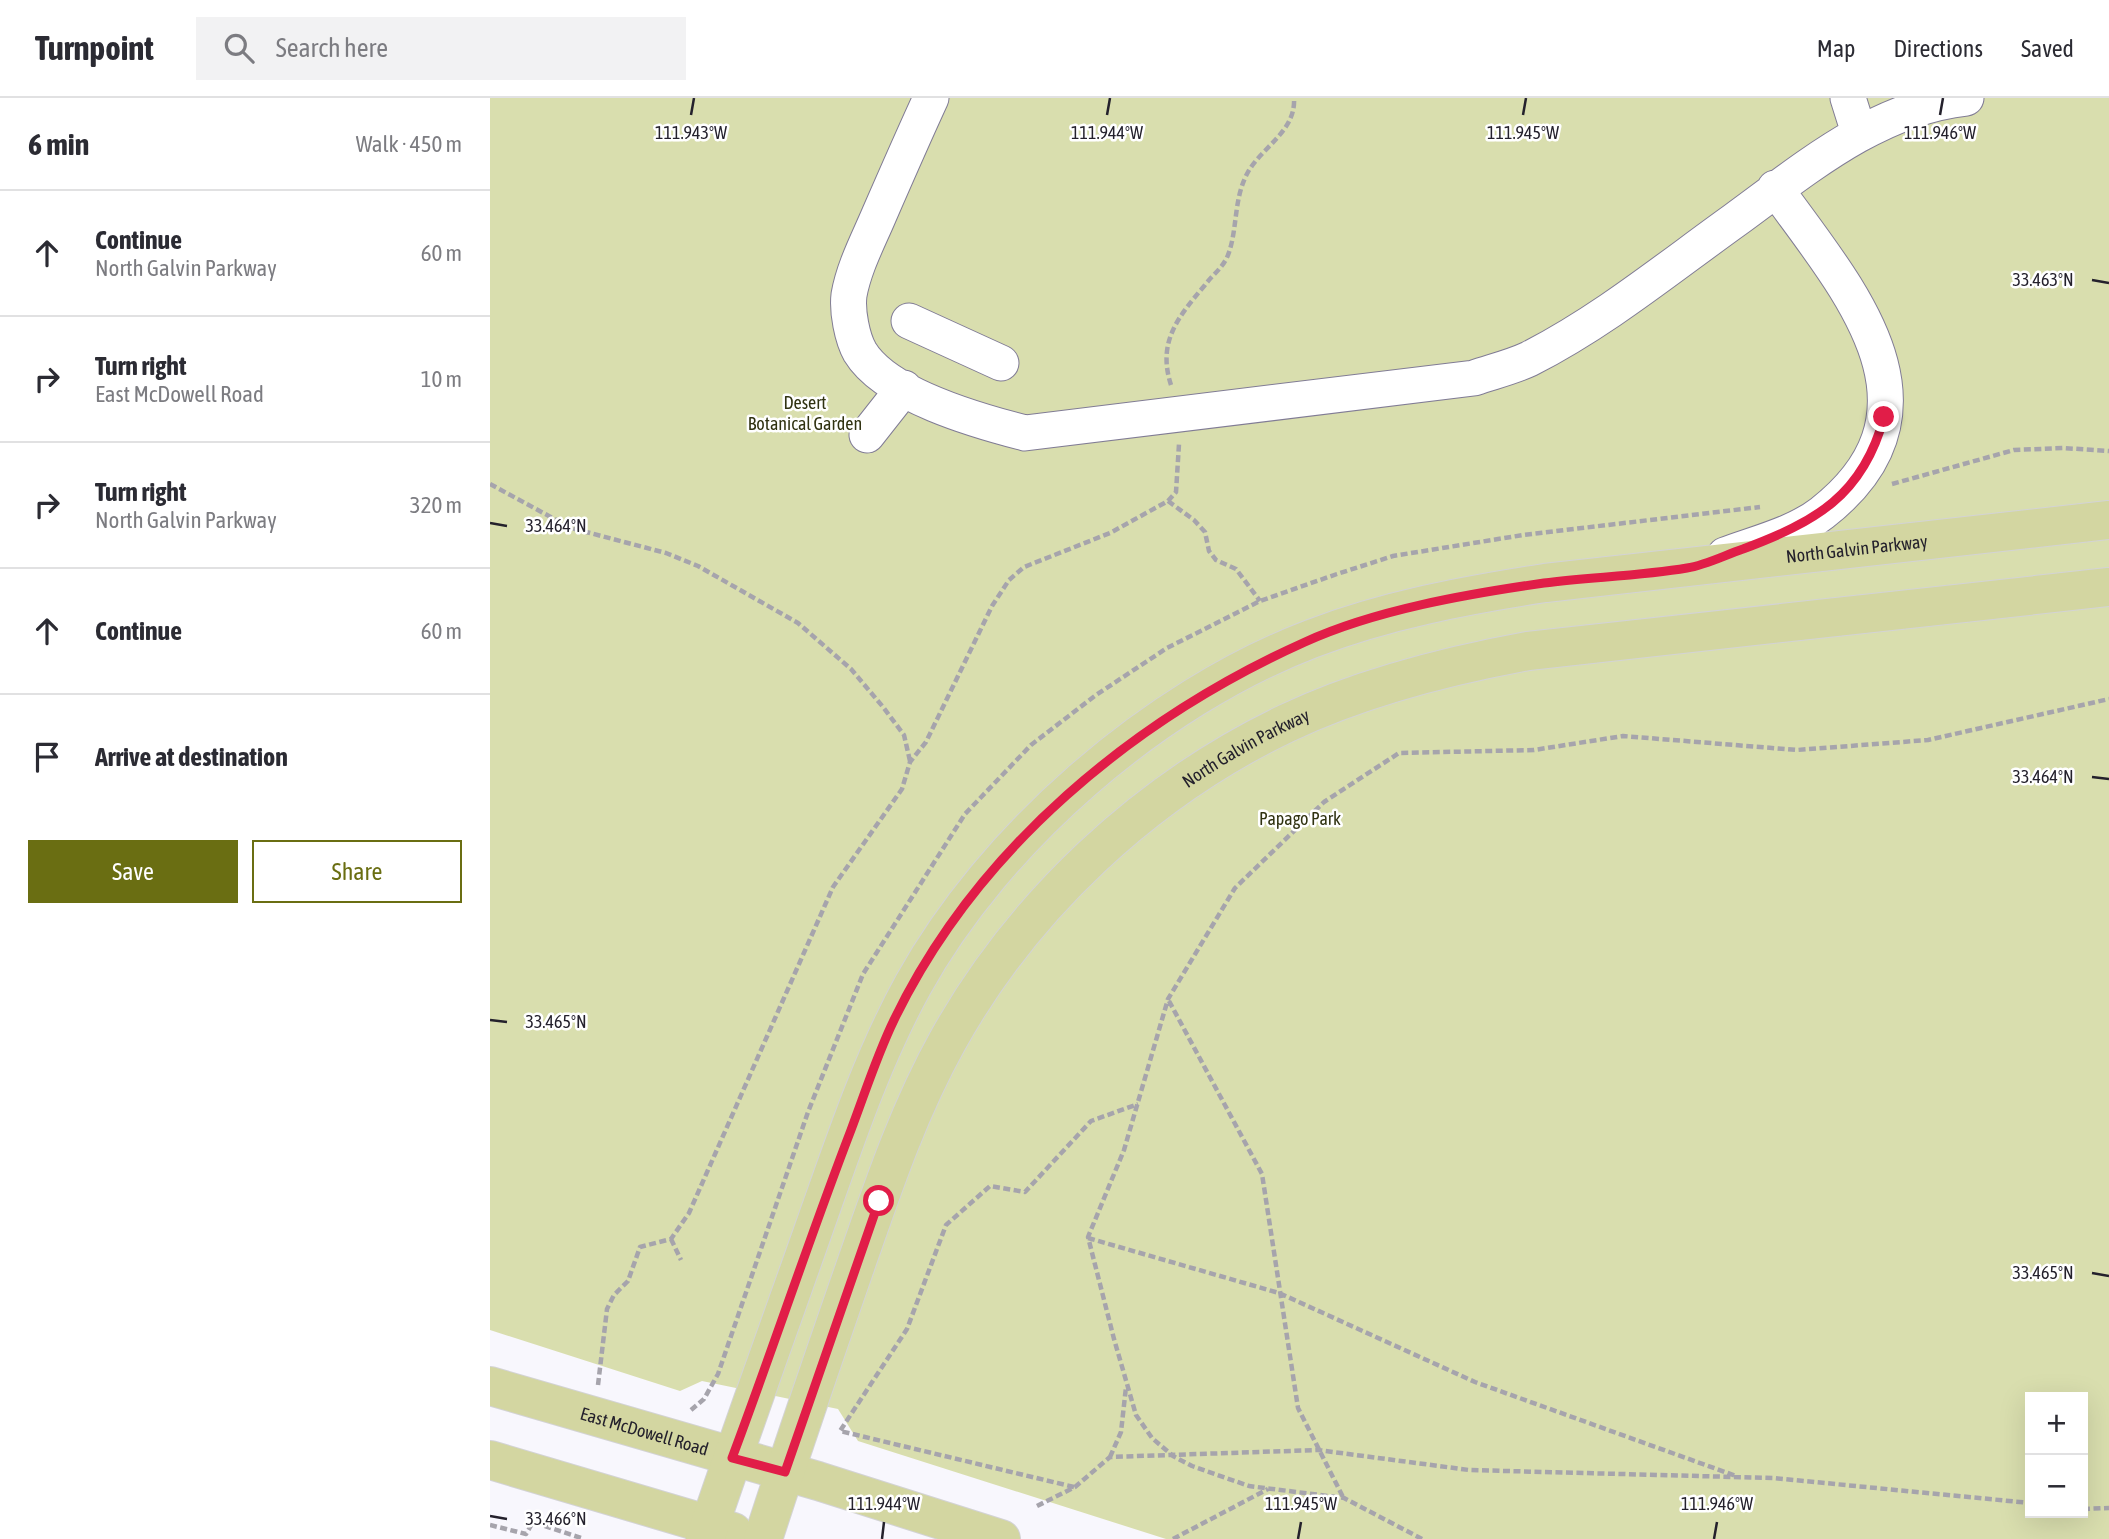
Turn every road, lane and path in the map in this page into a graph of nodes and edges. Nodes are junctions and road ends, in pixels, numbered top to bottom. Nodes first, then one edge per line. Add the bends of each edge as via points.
1 (931, 98) edge
2 (1294, 98) edge
3 (1848, 98) edge
4 (1966, 98) edge
5 (1859, 133) junction
6 (1775, 188) junction
7 (909, 321) dead end
8 (1000, 363) dead end
9 (1171, 387) dead end
10 (904, 388) junction
11 (867, 435) dead end
12 (1180, 447) dead end
13 (2109, 451) edge
14 (490, 484) edge
15 (1886, 487) dead end
16 (1168, 501) junction
17 (2109, 520) edge
18 (1692, 568) junction
19 (2109, 587) edge
20 (1260, 601) dead end
21 (2109, 699) edge
22 (910, 762) junction
23 (1168, 999) junction
24 (1138, 1104) junction
25 (1088, 1237) junction
26 (671, 1239) junction
27 (681, 1261) dead end
28 (1279, 1293) junction
29 (1126, 1382) junction
30 (598, 1385) dead end
31 (490, 1386) edge
32 (1318, 1450) junction
33 (1173, 1456) junction
34 (1110, 1457) junction
35 (732, 1458) junction
36 (490, 1460) edge
37 (785, 1472) junction
38 (1740, 1477) junction
39 (1075, 1487) junction
40 (1269, 1488) junction
41 (1344, 1498) junction
42 (2025, 1503) edge
43 (1037, 1506) dead end
44 (2109, 1508) edge
45 (2088, 1509) edge
46 (490, 1525) edge
47 (707, 1532) edge
48 (583, 1539) edge
49 (762, 1539) edge
50 (1001, 1539) edge
51 (1173, 1539) edge
52 (1422, 1539) edge

1 - 10 street via 859,262 849,296 859,351 876,370
2 - 9 path via 1292,121 1246,174 1222,267 1169,337 1165,358
3 - 5 street
4 - 5 street via 1922,106
5 - 6 street
6 - 10 street via 1602,316 1526,360 1474,378 1025,433 976,420
6 - 18 street via 1846,287 1868,327 1882,361 1884,417 1861,475 1821,514 1790,531
7 - 8 street
10 - 11 street
12 - 16 path via 1176,492
13 - 15 path via 2014,450
14 - 22 path via 571,528 698,566 798,623 851,668 883,707 904,736
16 - 20 path via 1194,520 1205,532 1216,561 1236,569
16 - 22 path via 1110,533 1024,567 1009,580 926,742
17 - 18 main road, North Galvin Parkway
18 - 35 main road, North Galvin Parkway via 1488,592 1310,639 1249,668 1161,720 1078,784 971,899 915,981 894,1021
19 - 37 main road, North Galvin Parkway via 1470,661 1339,701 1286,723 1176,789 1098,853 1014,940 947,1042 920,1095 879,1201
21 - 23 path via 1928,740 1797,750 1623,736 1534,750 1399,753 1324,802 1235,888
22 - 26 path via 902,789 833,887 688,1213
23 - 24 path
23 - 28 path via 1262,1174
24 - 25 path
24 - 39 path via 1091,1121 1025,1192 990,1186 946,1225 907,1329 840,1431
25 - 28 path
25 - 29 path
26 - 27 path
26 - 30 path via 640,1247 628,1281 610,1302
28 - 32 path via 1298,1408
28 - 38 path via 1475,1382
29 - 33 path via 1136,1415 1152,1438
29 - 34 path via 1121,1432
31 - 35 main road, East McDowell Road
32 - 33 path
32 - 38 path via 1469,1470
32 - 41 path
33 - 34 path
33 - 40 path via 1249,1486
34 - 39 path
35 - 37 main road, East McDowell Road
35 - 47 main road, North Galvin Parkway
36 - 47 main road
37 - 49 main road, North Galvin Parkway
37 - 50 main road, East McDowell Road
38 - 42 path
39 - 43 path
40 - 41 path
40 - 51 path
41 - 52 path
44 - 45 path
46 - 48 path via 526,1534 533,1522
47 - 49 main road

